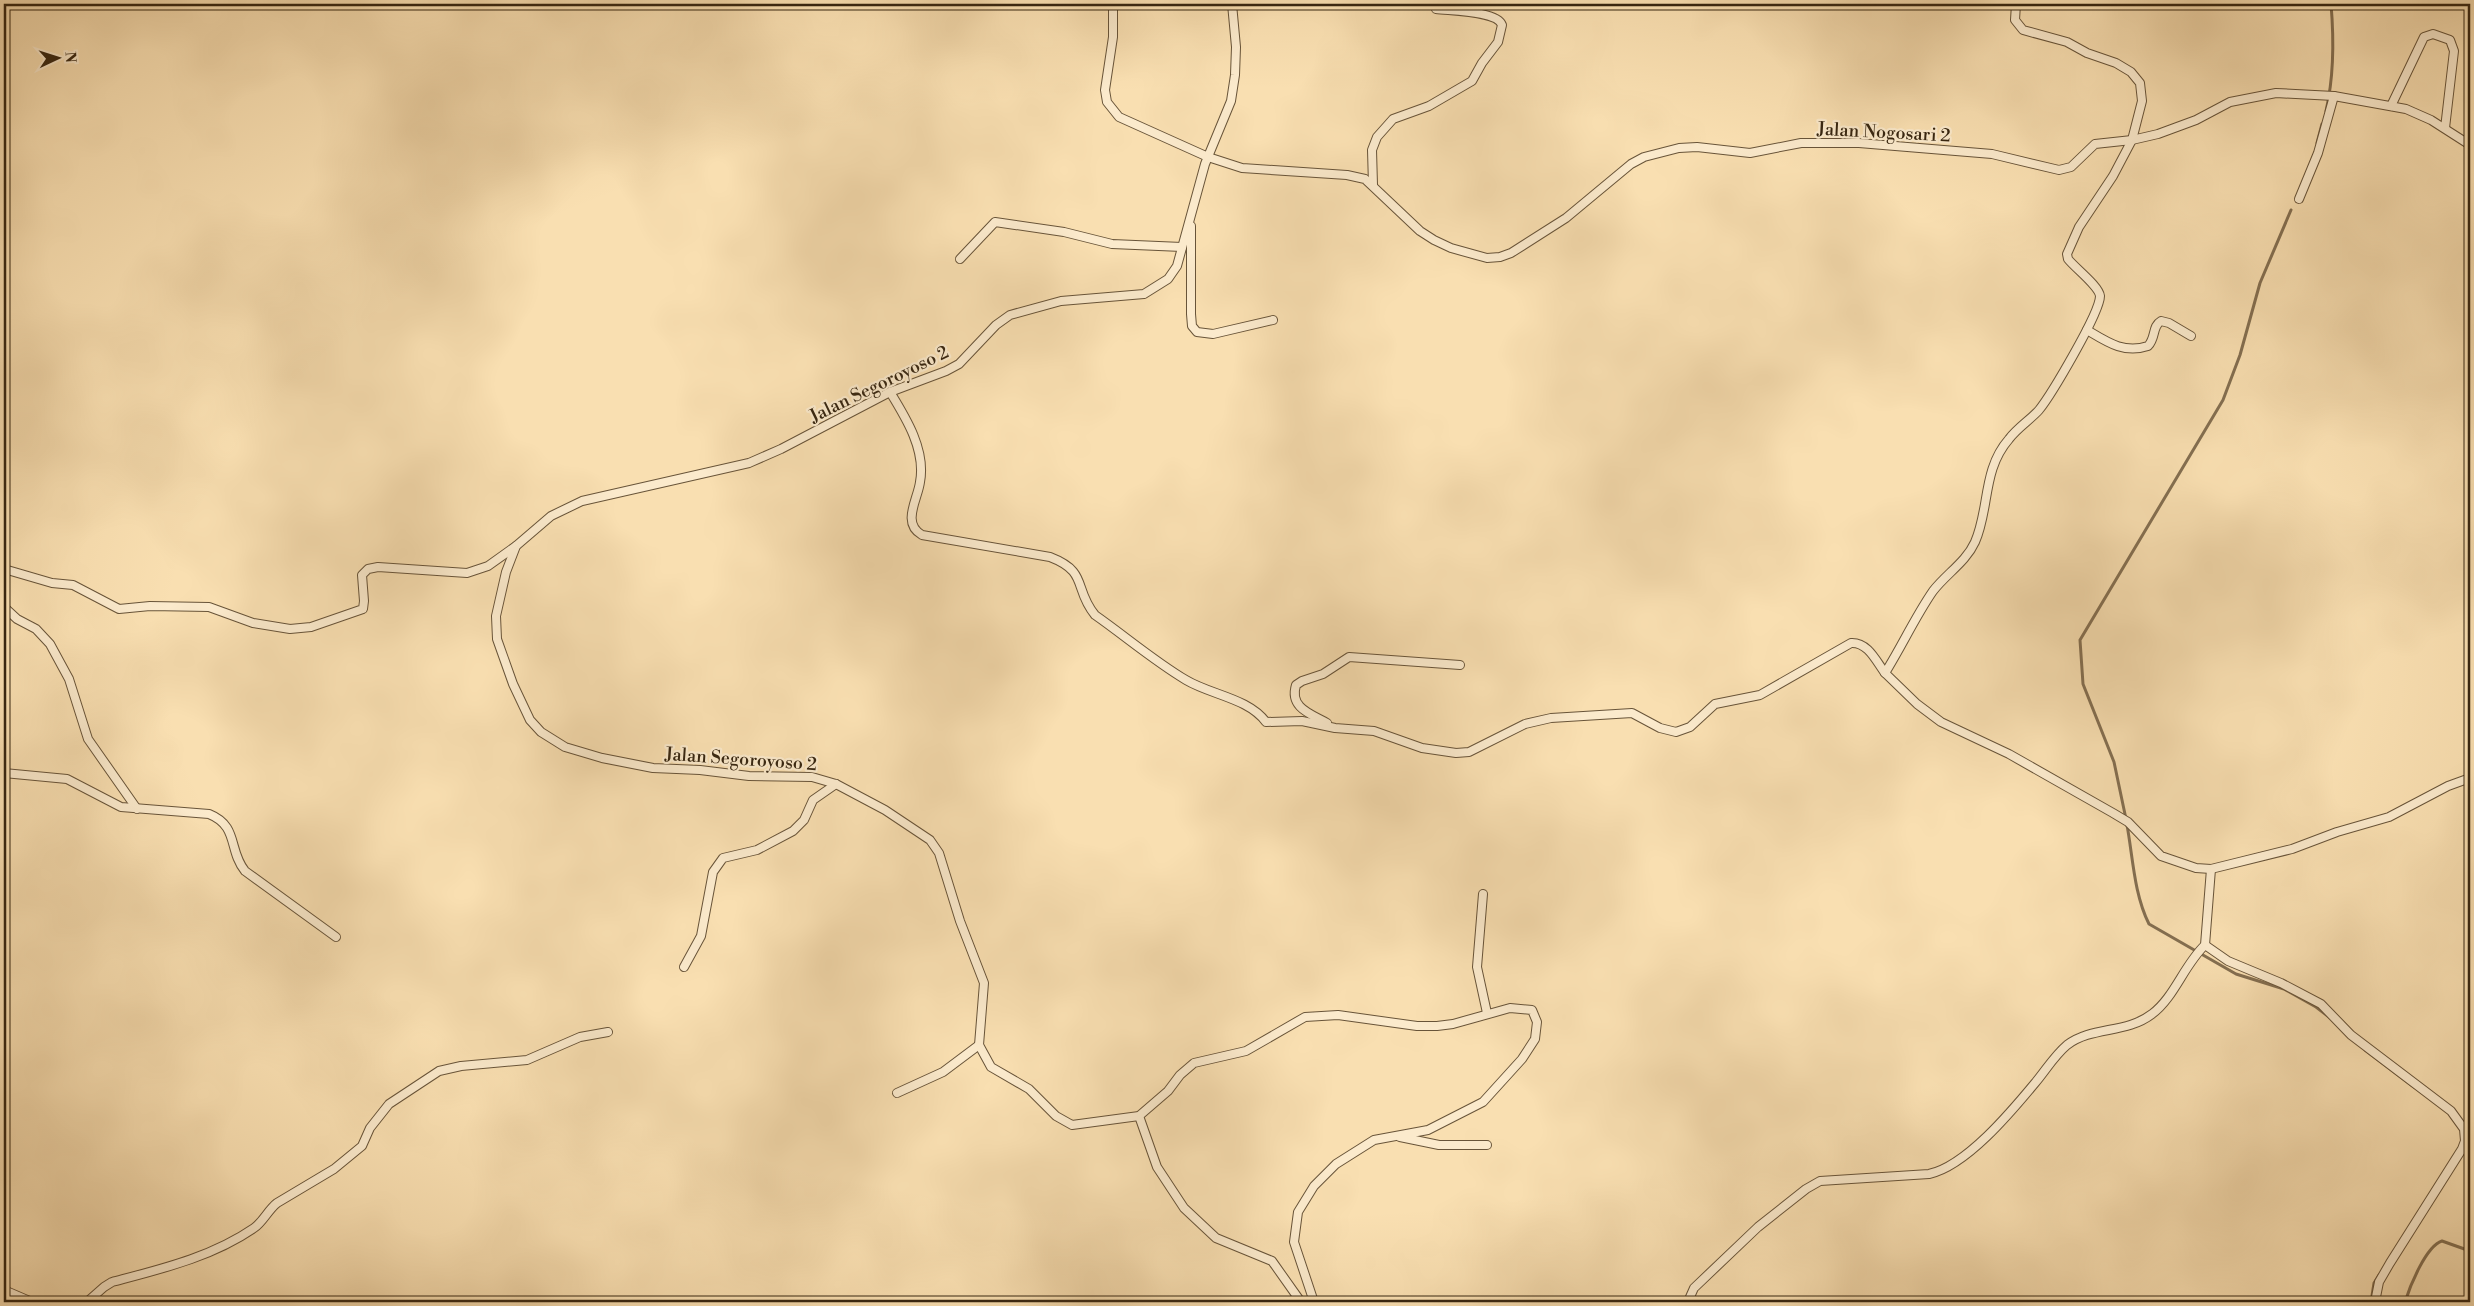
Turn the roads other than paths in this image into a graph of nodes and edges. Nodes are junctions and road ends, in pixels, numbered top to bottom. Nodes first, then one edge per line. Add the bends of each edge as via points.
1 (1113, 4) edge
2 (1232, 4) edge
3 (2016, 4) edge
4 (1436, 9) dead end
5 (2334, 96) junction
6 (2391, 106) junction
7 (2445, 128) junction
8 (2132, 140) junction
9 (2470, 144) edge
10 (1208, 158) junction
11 (1373, 185) junction
12 (2299, 199) dead end
13 (1191, 215) junction
14 (1182, 247) junction
15 (960, 259) dead end
16 (1273, 320) dead end
17 (2086, 330) junction
18 (2191, 336) dead end
19 (890, 392) junction
20 (516, 546) junction
21 (4, 569) edge
22 (4, 607) edge
23 (1460, 665) dead end
24 (1885, 673) junction
25 (1335, 728) junction
26 (4, 773) edge
27 (2470, 778) edge
28 (836, 784) junction
29 (137, 809) junction
30 (2211, 869) junction
31 (1483, 894) dead end
32 (336, 937) dead end
33 (2205, 945) junction
34 (684, 967) dead end
35 (1487, 1013) junction
36 (608, 1032) dead end
37 (979, 1044) junction
38 (897, 1092) dead end
39 (1140, 1116) junction
40 (1394, 1136) junction
41 (1487, 1146) dead end
42 (4, 1290) edge
43 (32, 1302) edge
44 (87, 1302) edge
45 (1301, 1302) edge
46 (1314, 1302) edge
47 (1690, 1302) edge
48 (2375, 1302) edge

1 - 10 street, Jalan Nogosari 2 via 1113,37 1105,90 1110,109 1119,117
2 - 10 street, Jalan Segoroyoso 2 via 1236,47 1232,92
3 - 8 street via 2015,20 2023,30 2066,42 2125,68 2137,77 2142,102
4 - 11 street via 1492,16 1502,25 1500,37 1467,85 1429,106 1399,116 1387,125 1374,142
5 - 6 street, Jalan Nogosari 2
5 - 8 street, Jalan Nogosari 2 via 2276,93 2240,98 2175,128
5 - 12 street via 2318,153
6 - 7 street, Jalan Nogosari 2 via 2417,113
6 - 7 street via 2424,37 2433,34 2450,40 2454,50
7 - 9 street, Jalan Nogosari 2
8 - 11 street, Jalan Nogosari 2 via 2096,144 2071,167 2059,170 1992,154 1859,143 1802,143 1750,152 1697,147 1662,152 1631,164 1566,218 1500,257 1474,256 1434,240 1420,231
8 - 17 street via 2113,176 2078,227 2067,254 2068,260 2099,293 2099,302
10 - 11 street, Jalan Nogosari 2 via 1242,168 1347,175
10 - 13 street, Jalan Segoroyoso 2
13 - 14 street, Jalan Segoroyoso 2
13 - 16 street via 1192,326 1197,332 1213,334
14 - 15 street via 1105,243 1064,232 995,222
14 - 19 street, Jalan Segoroyoso 2 via 1173,274 1155,289 1144,294 1061,301 1010,315 996,324 959,364
17 - 18 street via 2126,349 2151,343 2155,326 2161,321
17 - 24 street via 2047,398 2003,446 1990,473 1975,543 1934,590
19 - 20 street, Jalan Segoroyoso 2 via 749,463 582,501 551,516
19 - 25 street via 908,421 916,442 921,481 911,513 916,532 1062,561 1077,575 1087,604 1095,615 1183,678 1204,690 1254,708 1266,722 1302,721
20 - 21 street via 488,566 467,573 368,569 362,575 363,609 300,630 253,623 209,607 119,609 73,585 52,583
20 - 28 street, Jalan Segoroyoso 2 via 496,616 497,639 512,684 530,720 541,732 565,747 653,768 749,776 812,777
22 - 29 street via 17,619 36,629 50,644 69,680 88,739
23 - 25 street via 1349,657 1322,674 1302,680 1296,685 1295,700 1300,708
24 - 25 street via 1865,646 1851,643 1760,695 1715,704 1690,727 1676,732 1660,728 1632,713 1551,718 1525,724 1469,752 1456,754 1422,748 1374,731
24 - 30 street via 1941,722 2009,754 2128,822 2161,856 2196,868
26 - 29 street via 67,779 109,802
27 - 30 street via 2448,786 2389,818 2292,849
28 - 34 street via 813,800 804,820 793,831 757,850 722,858 717,864 701,936
28 - 37 street, Jalan Segoroyoso 2 via 885,810 930,840 939,853 984,983
29 - 32 street via 209,814 220,818 227,826 236,856 245,871
30 - 33 street
31 - 35 street via 1477,967
33 - 47 street via 2152,1014 2130,1026 2088,1034 2067,1046 1999,1124 1954,1162 1929,1174 1820,1181 1758,1228 1694,1288
33 - 48 street via 2228,961 2281,983 2320,1004 2350,1035 2451,1111 2464,1129 2462,1149 2386,1269 2377,1287
35 - 39 street via 1437,1026 1338,1015 1305,1017 1246,1051 1194,1063
35 - 40 street via 1520,1008 1532,1010 1536,1015 1535,1039 1522,1059 1483,1102 1428,1130
36 - 44 street via 580,1037 528,1060 439,1071 389,1104 370,1128 362,1146 334,1169 269,1210 256,1228 181,1264 112,1282
37 - 38 street via 943,1072
37 - 39 street via 991,1067 1029,1089 1056,1116 1072,1125
39 - 45 street via 1157,1167 1184,1208 1216,1238 1272,1261
40 - 41 street via 1439,1145
40 - 46 street via 1374,1140 1346,1157 1325,1174 1298,1212 1294,1242
42 - 43 street

